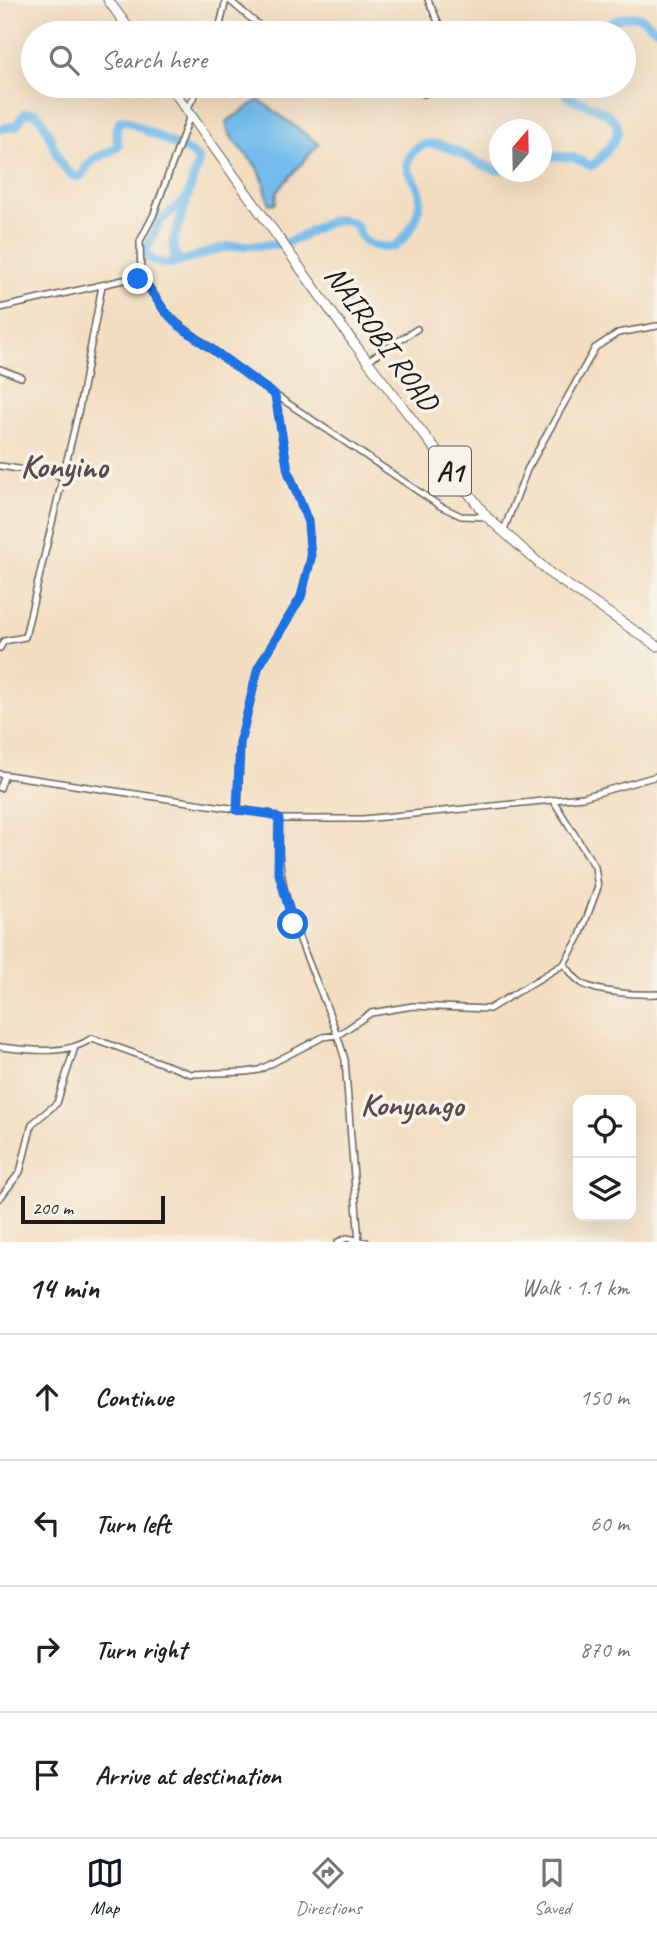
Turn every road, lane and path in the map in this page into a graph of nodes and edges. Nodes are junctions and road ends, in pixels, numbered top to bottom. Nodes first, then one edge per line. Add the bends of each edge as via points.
1 (108, 0) edge
2 (228, 0) edge
3 (428, 0) edge
4 (123, 21) edge
5 (222, 21) edge
6 (253, 21) edge
7 (438, 21) edge
8 (179, 98) edge
9 (195, 98) edge
10 (189, 111) junction
11 (141, 276) junction
12 (102, 286) dead end
13 (0, 308) edge
14 (657, 326) edge
15 (417, 329) dead end
16 (367, 361) junction
17 (0, 369) edge
18 (21, 377) dead end
19 (275, 395) junction
20 (0, 466) edge
21 (62, 476) junction
22 (487, 517) junction
23 (503, 532) junction
24 (657, 646) edge
25 (0, 648) edge
26 (2, 775) edge
27 (657, 776) edge
28 (0, 788) edge
29 (553, 800) junction
30 (237, 810) junction
31 (279, 819) junction
32 (564, 964) junction
33 (657, 994) edge
34 (338, 1035) junction
35 (0, 1047) edge
36 (75, 1047) junction
37 (0, 1198) edge
38 (362, 1241) edge
39 (338, 1242) edge

1 - 4 highway
2 - 5 street
2 - 6 street
3 - 7 street
8 - 10 highway, A1
9 - 10 street
10 - 11 street via 138,248
10 - 16 highway, NAIROBI ROAD / A1
11 - 13 street
11 - 19 street via 177,324
12 - 21 street
14 - 23 street via 618,333 595,348 527,470
15 - 16 street
16 - 22 highway, NAIROBI ROAD / A1
17 - 18 street
19 - 22 street via 440,506 461,516
19 - 30 street via 288,471 308,522 311,558 301,597 258,668 240,743
20 - 21 street
21 - 25 street via 25,637 4,641
22 - 23 highway, NAIROBI ROAD / A1
23 - 24 highway, NAIROBI ROAD / A1 via 551,574
26 - 28 street
26 - 30 street
27 - 29 street via 583,797
29 - 31 street via 345,820
29 - 32 street via 598,878 580,936
30 - 31 street
31 - 34 street via 278,870 284,898 305,961
32 - 33 street via 589,987
32 - 34 street via 489,1009 395,1007 371,1013
34 - 36 street via 307,1044 259,1070 200,1074 97,1039
34 - 38 street via 349,1091
35 - 36 street
36 - 37 street via 57,1103 32,1124 20,1172
38 - 39 street via 347,1237

